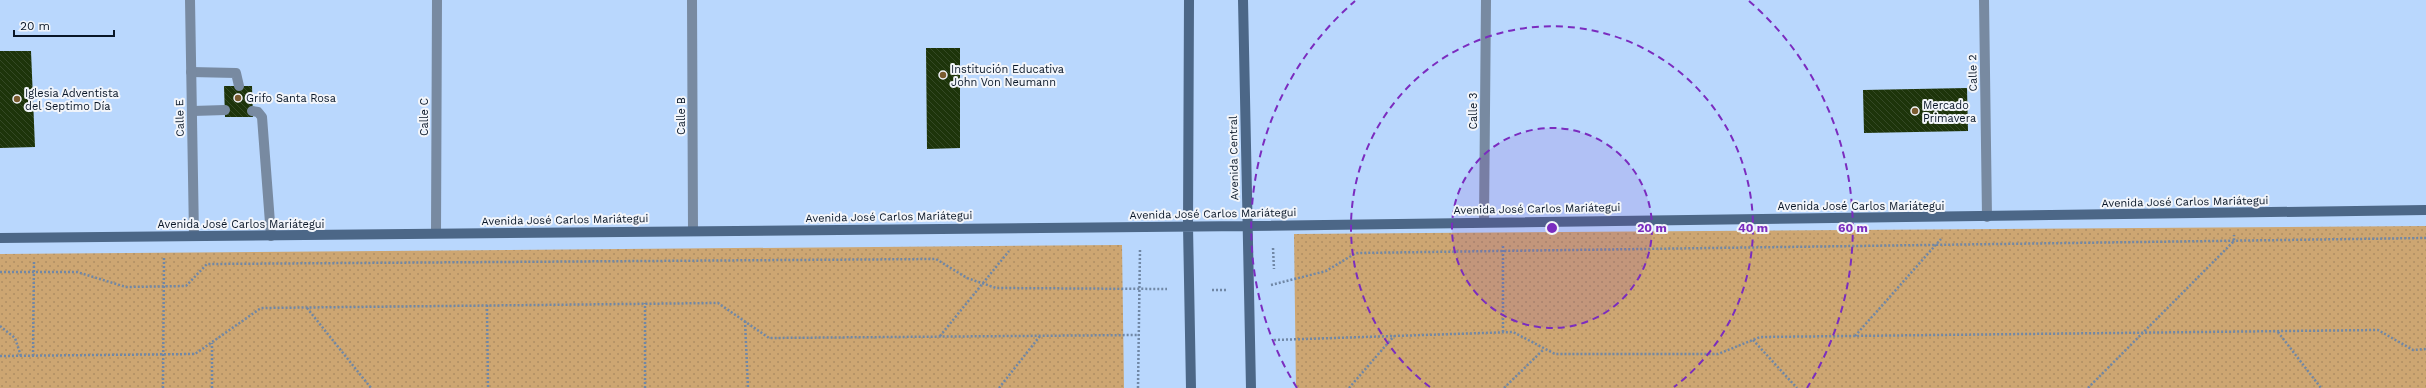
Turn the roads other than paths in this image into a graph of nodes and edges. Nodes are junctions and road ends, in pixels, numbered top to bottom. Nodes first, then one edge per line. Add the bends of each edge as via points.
1 (190, 0) edge
2 (437, 0) edge
3 (692, 0) edge
4 (1188, 0) edge
5 (1243, 0) edge
6 (1486, 0) edge
7 (1984, 0) edge
8 (191, 72) junction
9 (239, 86) dead end
10 (225, 110) dead end
11 (192, 111) junction
12 (252, 111) dead end
13 (2426, 210) edge
14 (1987, 217) junction
15 (1484, 221) junction
16 (1188, 226) junction
17 (1247, 226) junction
18 (693, 231) junction
19 (436, 233) junction
20 (194, 236) junction
21 (271, 236) junction
22 (0, 238) edge
23 (1191, 388) edge
24 (1251, 388) edge

1 - 8 street, Calle E
2 - 19 street, Calle C
3 - 18 street, Calle B
4 - 16 main road
5 - 17 main road, Avenida Central
6 - 15 street, Calle 3
7 - 14 street, Calle 2
8 - 9 street via 236,73
8 - 11 street, Calle E
10 - 11 street
11 - 20 street, Calle E
12 - 21 street via 258,112 262,117
13 - 14 main road, Avenida José Carlos Mariátegui
14 - 15 main road, Avenida José Carlos Mariátegui
15 - 17 main road, Avenida José Carlos Mariátegui
16 - 17 main road, Avenida José Carlos Mariátegui
16 - 18 main road, Avenida José Carlos Mariátegui
16 - 23 main road
17 - 24 main road, Avenida Central
18 - 19 main road, Avenida José Carlos Mariátegui
19 - 21 main road, Avenida José Carlos Mariátegui
20 - 21 main road, Avenida José Carlos Mariátegui
20 - 22 main road, Avenida José Carlos Mariátegui

